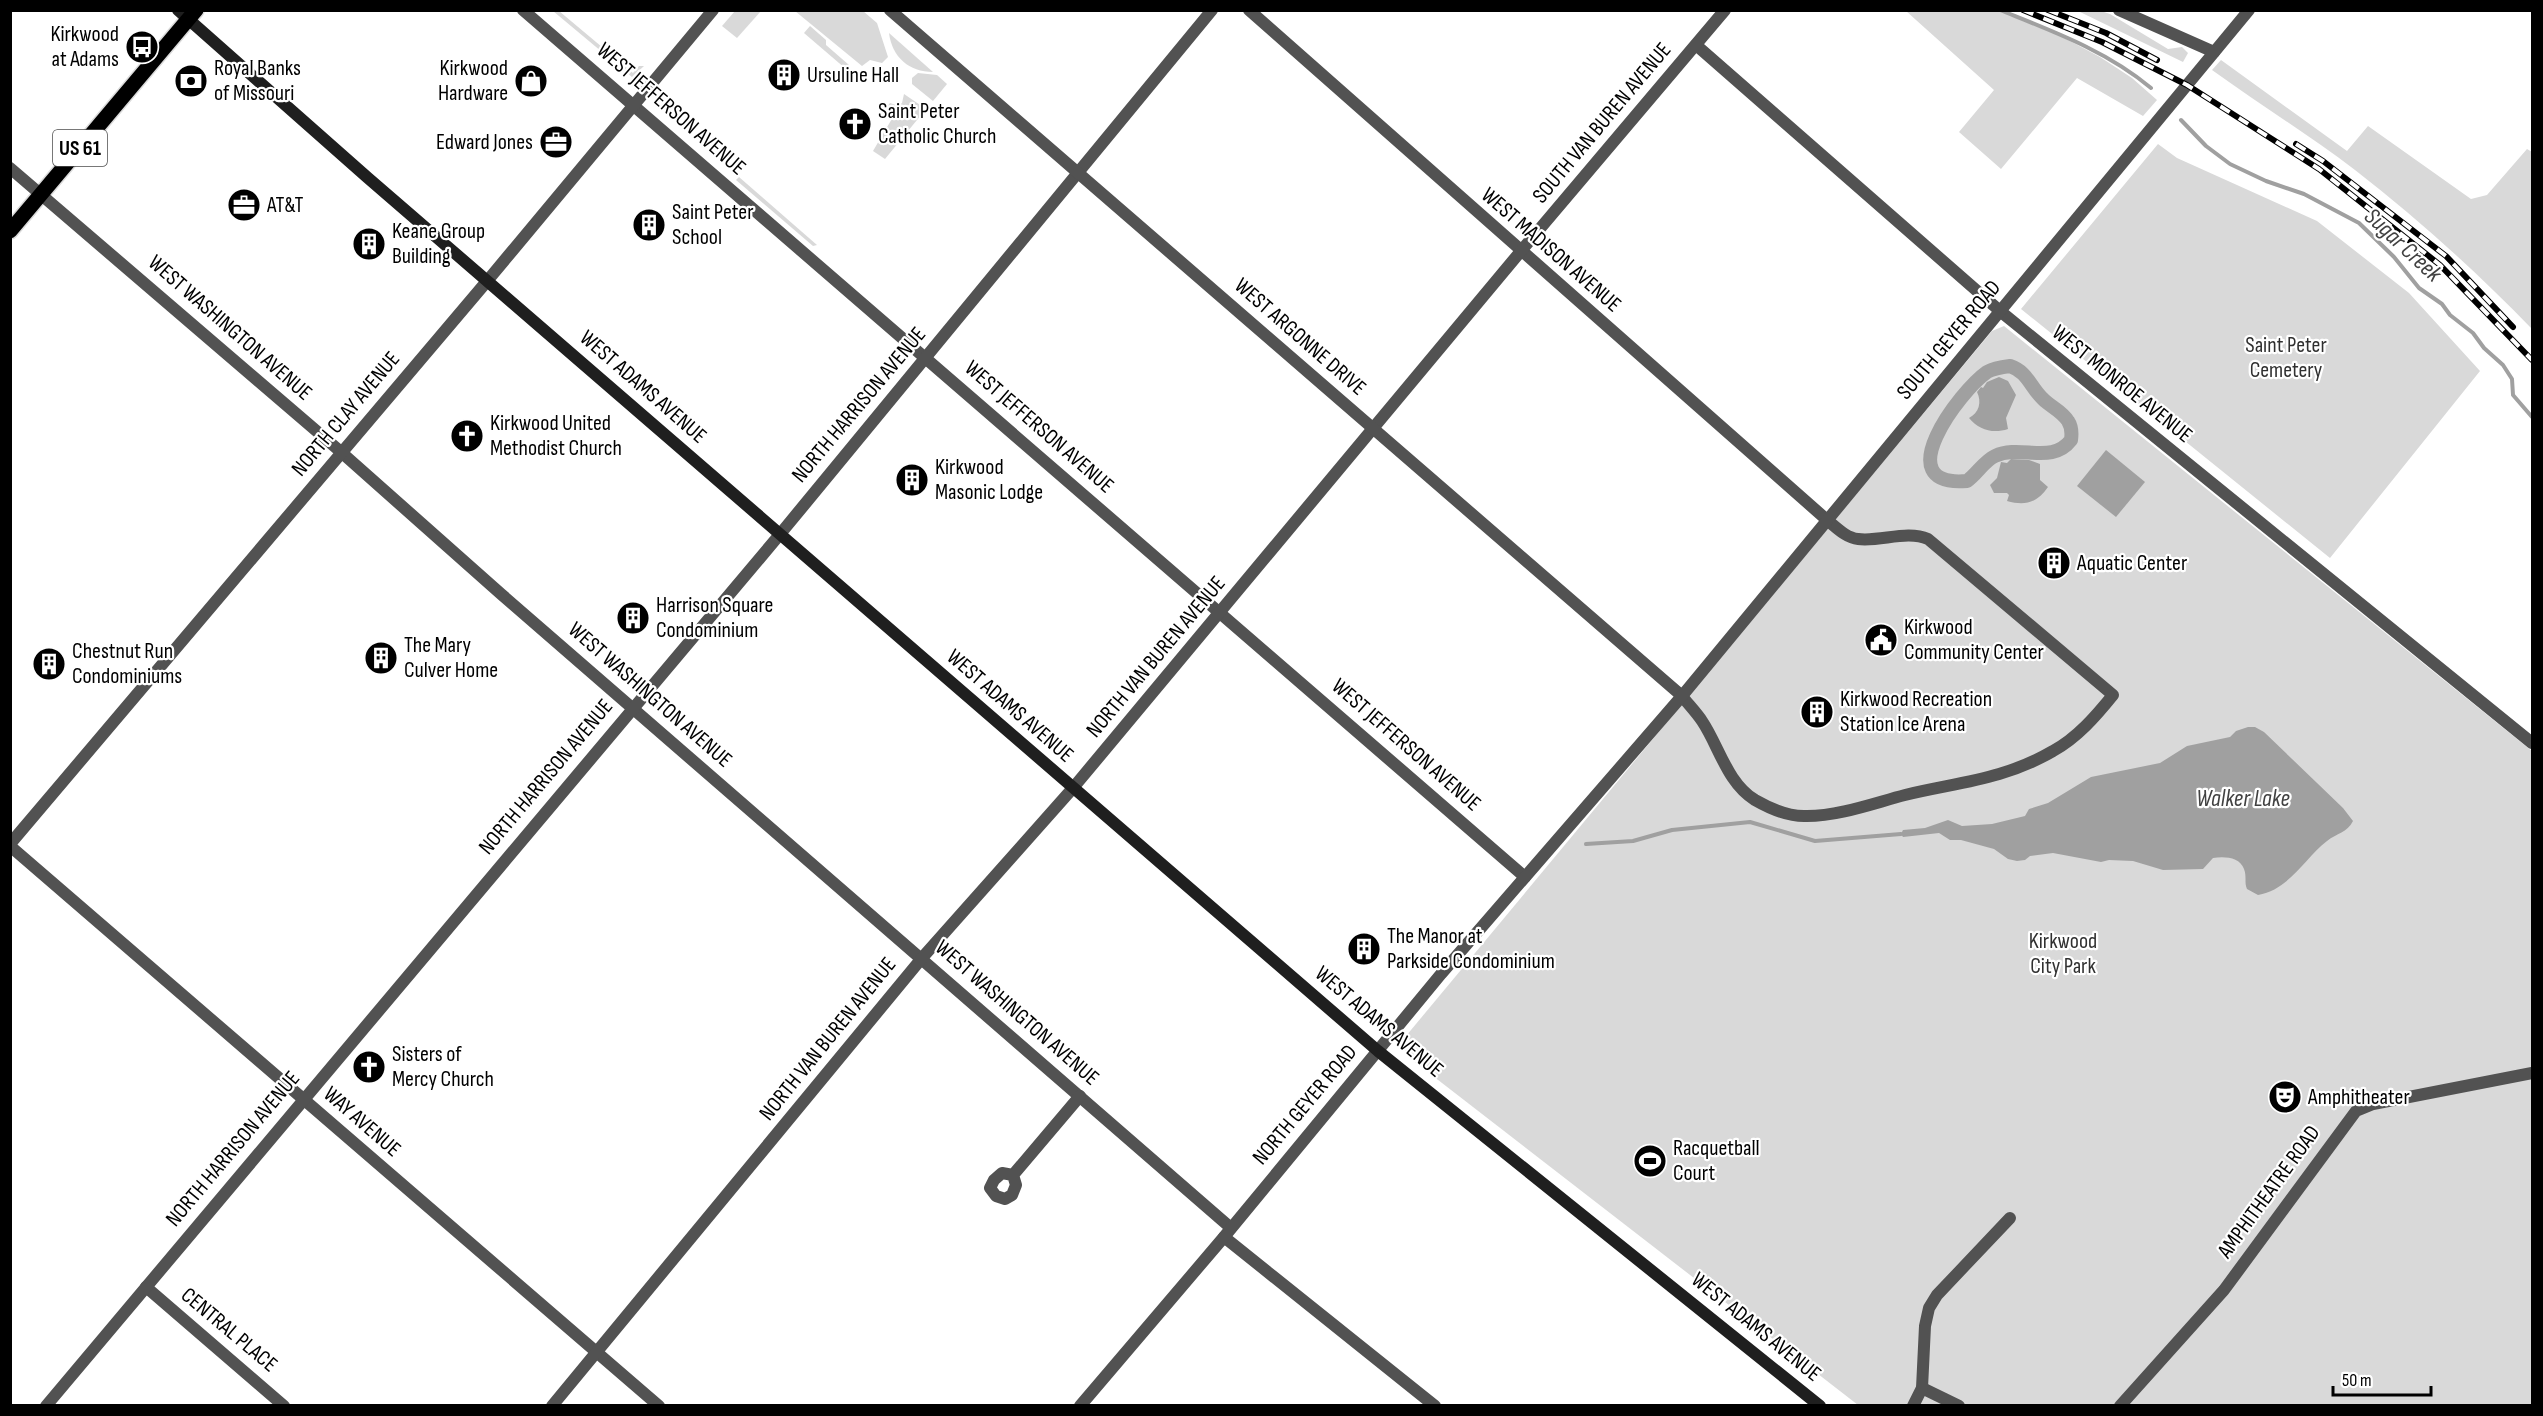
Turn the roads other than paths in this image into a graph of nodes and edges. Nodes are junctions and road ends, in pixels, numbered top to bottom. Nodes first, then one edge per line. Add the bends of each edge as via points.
1 (523, 10) edge
2 (713, 10) edge
3 (890, 10) edge
4 (1212, 10) edge
5 (1249, 10) edge
6 (1725, 10) edge
7 (2119, 10) edge
8 (2249, 10) edge
9 (187, 13) edge
10 (1696, 45) junction
11 (2214, 52) junction
12 (635, 105) junction
13 (10, 168) edge
14 (1078, 175) junction
15 (40, 194) junction
16 (10, 231) edge
17 (1521, 251) junction
18 (488, 280) junction
19 (2000, 311) junction
20 (926, 357) junction
21 (1373, 428) junction
22 (341, 452) junction
23 (1827, 520) junction
24 (780, 533) junction
25 (1220, 613) junction
26 (2058, 649) joint
27 (1682, 696) junction
28 (632, 708) junction
29 (2532, 743) edge
30 (1073, 788) junction
31 (10, 845) edge
32 (1525, 877) junction
33 (922, 958) junction
34 (1378, 1051) junction
35 (2532, 1073) edge
36 (1080, 1096) junction
37 (302, 1098) junction
38 (1013, 1175) dead end
39 (2010, 1218) dead end
40 (1228, 1232) junction
41 (146, 1287) junction
42 (596, 1352) junction
43 (1922, 1388) junction
44 (1083, 1405) edge
45 (45, 1406) edge
46 (284, 1406) edge
47 (552, 1406) edge
48 (659, 1406) edge
49 (1435, 1406) edge
50 (1820, 1406) edge
51 (1913, 1406) edge
52 (1959, 1406) edge
53 (2120, 1406) edge

1 - 12 street, WEST JEFFERSON AVENUE
2 - 12 street, NORTH CLAY AVENUE
3 - 14 street, WEST ARGONNE DRIVE
4 - 14 street, NORTH HARRISON AVENUE
5 - 17 street, WEST MADISON AVENUE
6 - 10 street, SOUTH VAN BUREN AVENUE
7 - 11 street
8 - 11 street, SOUTH GEYER ROAD
9 - 15 main road, US 61
9 - 18 main road, WEST ADAMS AVENUE
10 - 17 street, SOUTH VAN BUREN AVENUE
10 - 19 street, WEST MONROE AVENUE
11 - 19 street, SOUTH GEYER ROAD
12 - 18 street, NORTH CLAY AVENUE
12 - 20 street, WEST JEFFERSON AVENUE
13 - 15 street, WEST WASHINGTON AVENUE
14 - 20 street, NORTH HARRISON AVENUE
14 - 21 street, WEST ARGONNE DRIVE
15 - 16 main road, US 61
15 - 22 street, WEST WASHINGTON AVENUE
17 - 21 street, SOUTH VAN BUREN AVENUE
17 - 23 street, WEST MADISON AVENUE
18 - 22 street, NORTH CLAY AVENUE
18 - 24 main road, WEST ADAMS AVENUE
19 - 23 street, SOUTH GEYER ROAD
19 - 29 street, WEST MONROE AVENUE
20 - 24 street, NORTH HARRISON AVENUE
20 - 25 street, WEST JEFFERSON AVENUE
21 - 25 street, NORTH VAN BUREN AVENUE
21 - 27 street, WEST ARGONNE DRIVE
22 - 28 street, WEST WASHINGTON AVENUE
22 - 31 street, NORTH CLAY AVENUE
23 - 26 street, WEST MADISON AVENUE via 1857,539 1928,539
23 - 27 street, SOUTH GEYER ROAD
24 - 28 street, NORTH HARRISON AVENUE
24 - 30 main road, WEST ADAMS AVENUE
25 - 30 street, NORTH VAN BUREN AVENUE
25 - 32 street, WEST JEFFERSON AVENUE
26 - 27 street, WEST ARGONNE DRIVE via 2113,695 2094,719 2056,750 1984,780 1805,817 1771,808 1752,798 1727,769 1702,721
27 - 32 street, NORTH GEYER ROAD
28 - 33 street, WEST WASHINGTON AVENUE
28 - 37 street, NORTH HARRISON AVENUE
30 - 33 street, NORTH VAN BUREN AVENUE
30 - 34 main road, WEST ADAMS AVENUE
31 - 37 street, WAY AVENUE
32 - 34 street, NORTH GEYER ROAD
33 - 36 street, WEST WASHINGTON AVENUE
33 - 42 street, NORTH VAN BUREN AVENUE
34 - 40 street, NORTH GEYER ROAD
34 - 50 main road, WEST ADAMS AVENUE
35 - 53 street, AMPHITHEATRE ROAD via 2373,1104 2356,1111 2224,1290
36 - 38 street
36 - 40 street, WEST WASHINGTON AVENUE
37 - 41 street, NORTH HARRISON AVENUE
37 - 42 street, WAY AVENUE
39 - 43 street via 1929,1308
40 - 44 street, NORTH GEYER ROAD
40 - 49 street, WEST WASHINGTON AVENUE
41 - 45 street, NORTH HARRISON AVENUE
41 - 46 street, CENTRAL PLACE
42 - 47 street, NORTH VAN BUREN AVENUE
42 - 48 street, WAY AVENUE
43 - 51 street
43 - 52 street

